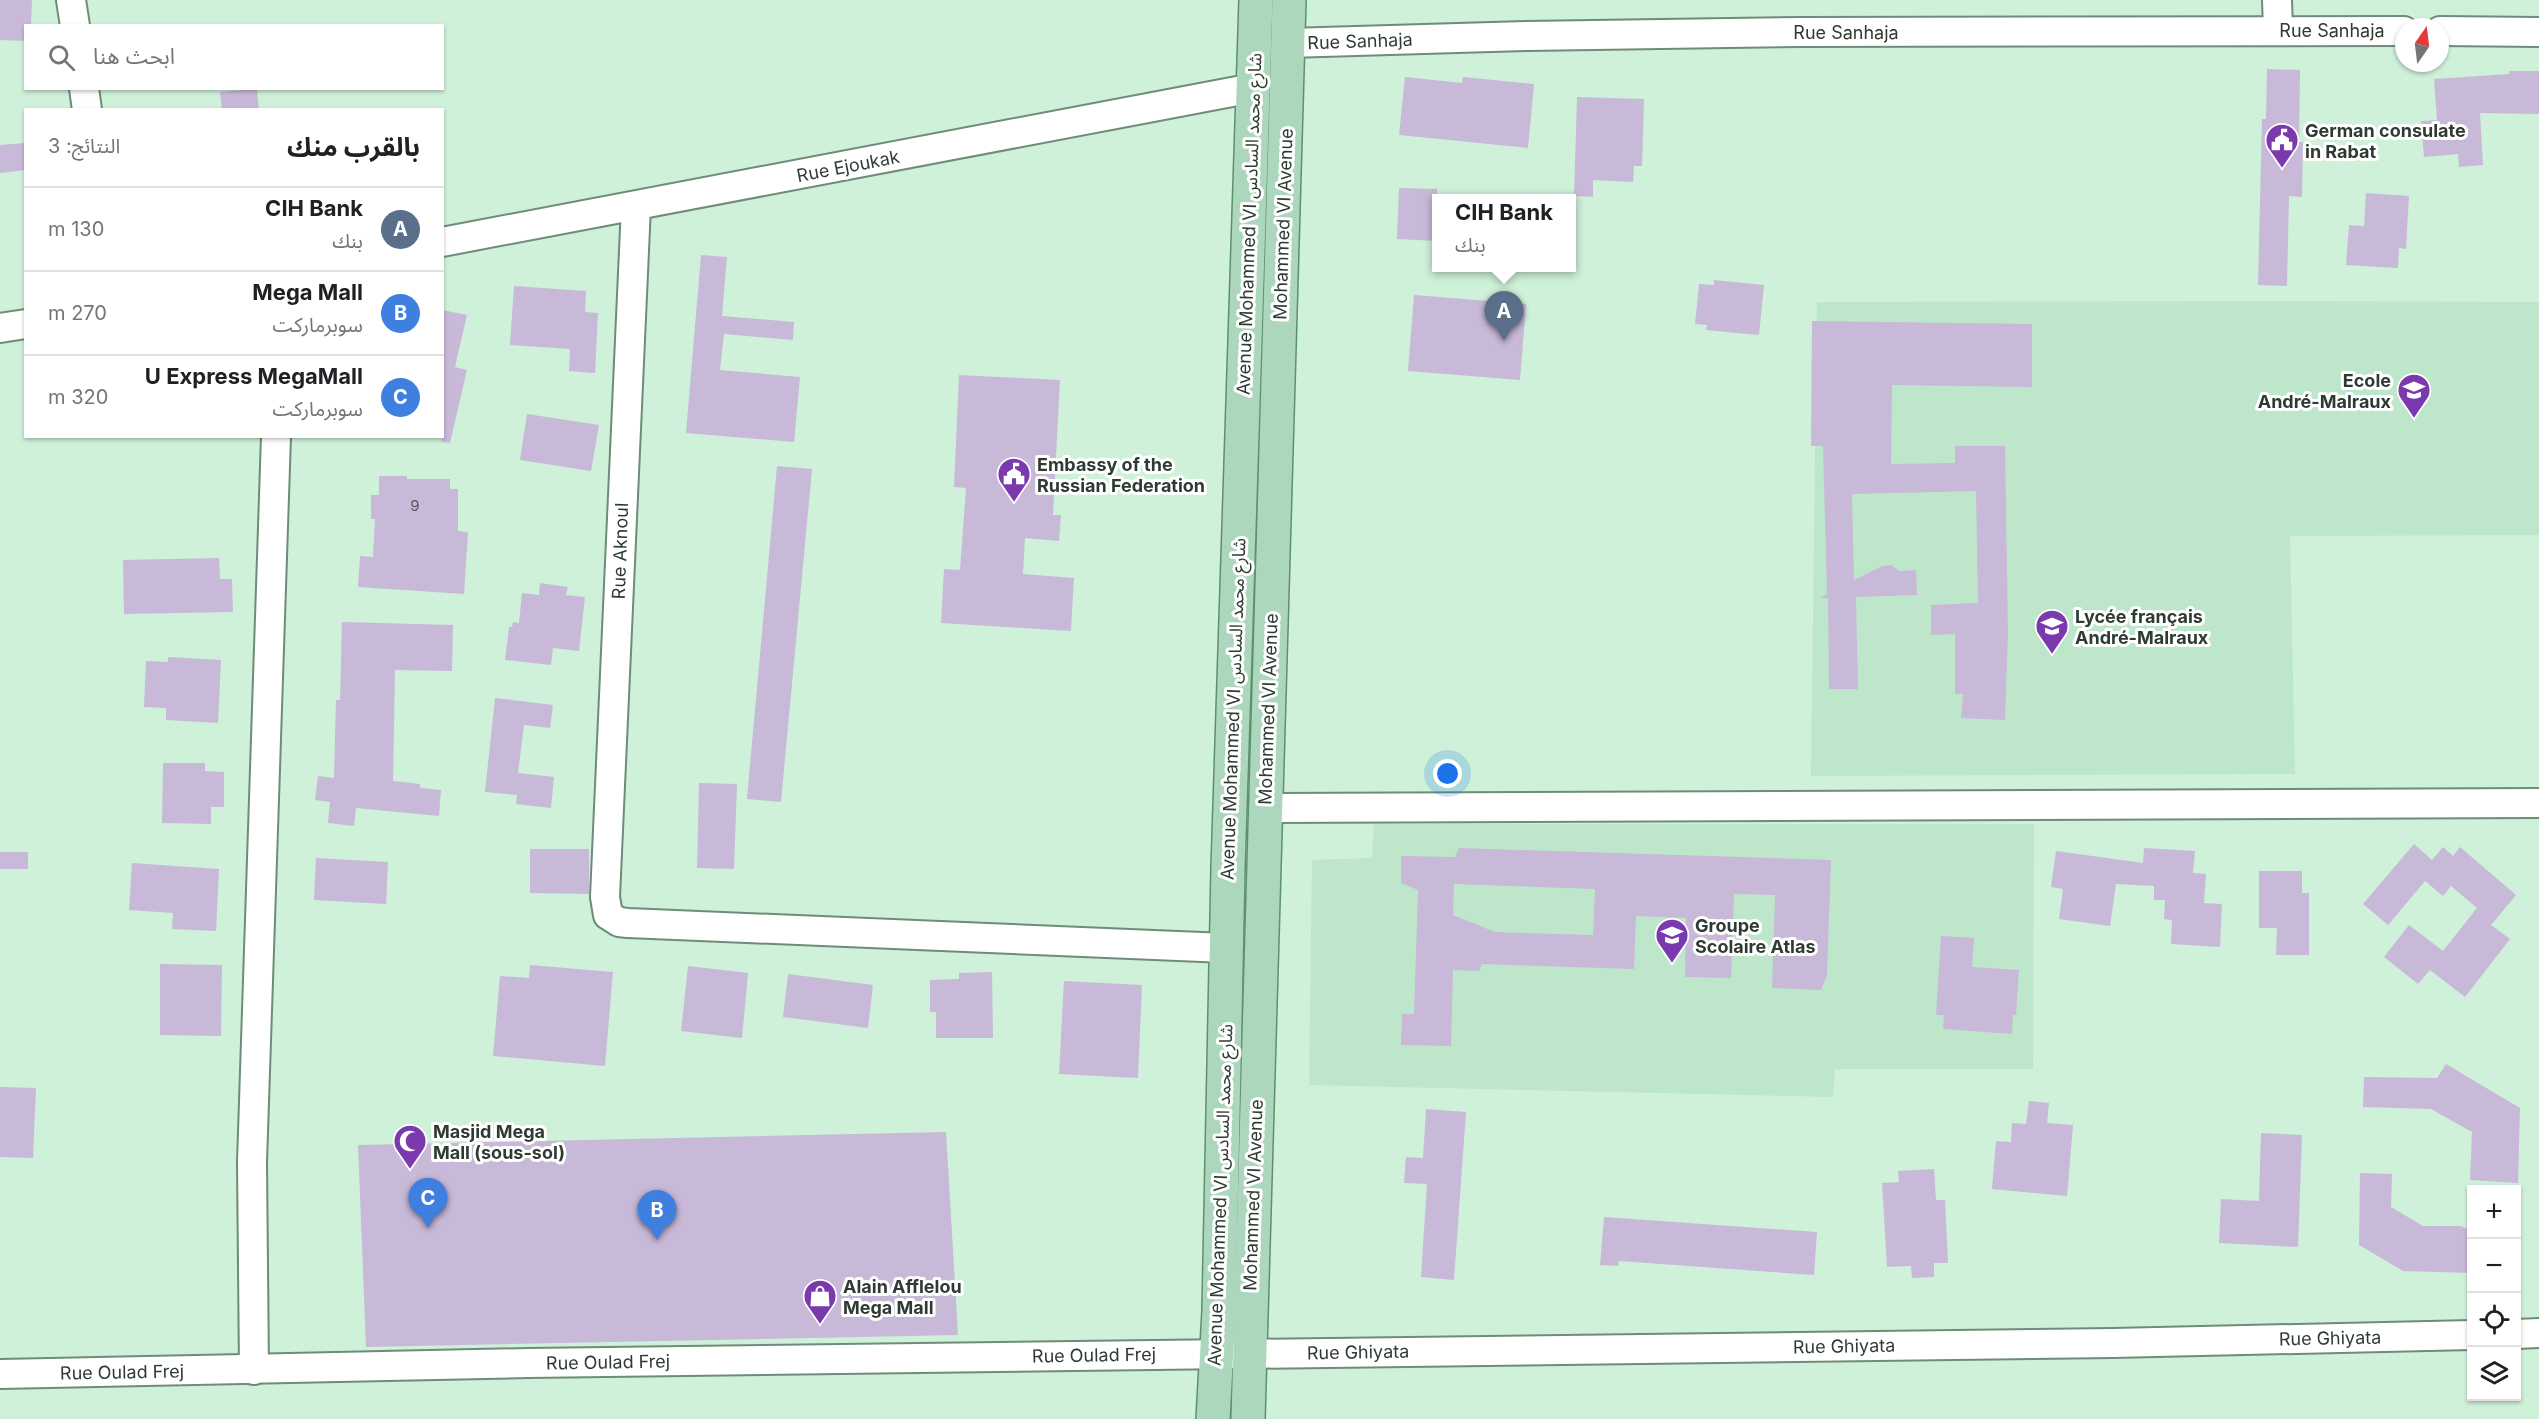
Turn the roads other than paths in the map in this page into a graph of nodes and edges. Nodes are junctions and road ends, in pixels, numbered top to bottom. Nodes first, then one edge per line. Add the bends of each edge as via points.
1 (71, 0) edge
2 (1256, 0) edge
3 (1289, 0) edge
4 (2277, 0) edge
5 (75, 24) edge
6 (2278, 30) junction
7 (2395, 31) edge
8 (2449, 31) edge
9 (2539, 32) edge
10 (1288, 43) junction
11 (1253, 88) junction
12 (84, 90) edge
13 (87, 108) edge
14 (636, 206) junction
15 (444, 242) edge
16 (24, 324) edge
17 (0, 328) edge
18 (276, 438) edge
19 (2539, 803) edge
20 (1265, 808) junction
21 (1226, 948) junction
22 (2539, 1333) edge
23 (2521, 1334) edge
24 (2467, 1335) edge
25 (1249, 1353) junction
26 (1216, 1354) junction
27 (254, 1370) junction
28 (0, 1374) edge
29 (1213, 1419) edge
30 (1248, 1419) edge

1 - 5 street
2 - 11 main road, Avenue Mohammed VI شارع محمد السادس
3 - 10 main road, Mohammed VI Avenue
4 - 6 street
6 - 7 street, Rue Sanhaja
6 - 10 street, Rue Sanhaja via 1682,34
8 - 9 street
10 - 20 main road, Mohammed VI Avenue
11 - 14 street, Rue Ejoukak
11 - 21 main road, Avenue Mohammed VI شارع محمد السادس
12 - 13 street
14 - 15 street, Rue Ejoukak
14 - 21 street, Rue Aknoul via 605,897 612,920
16 - 17 street
18 - 27 street via 252,1162
19 - 20 street
20 - 25 main road, Mohammed VI Avenue
21 - 26 main road, Avenue Mohammed VI شارع محمد السادس
22 - 23 street
24 - 25 street, Rue Ghiyata
25 - 26 street, Rue Ghiyata
25 - 30 main road, Mohammed VI Avenue
26 - 27 street, Rue Oulad Frej
26 - 29 main road, Avenue Mohammed VI شارع محمد السادس
27 - 28 street, Rue Oulad Frej

